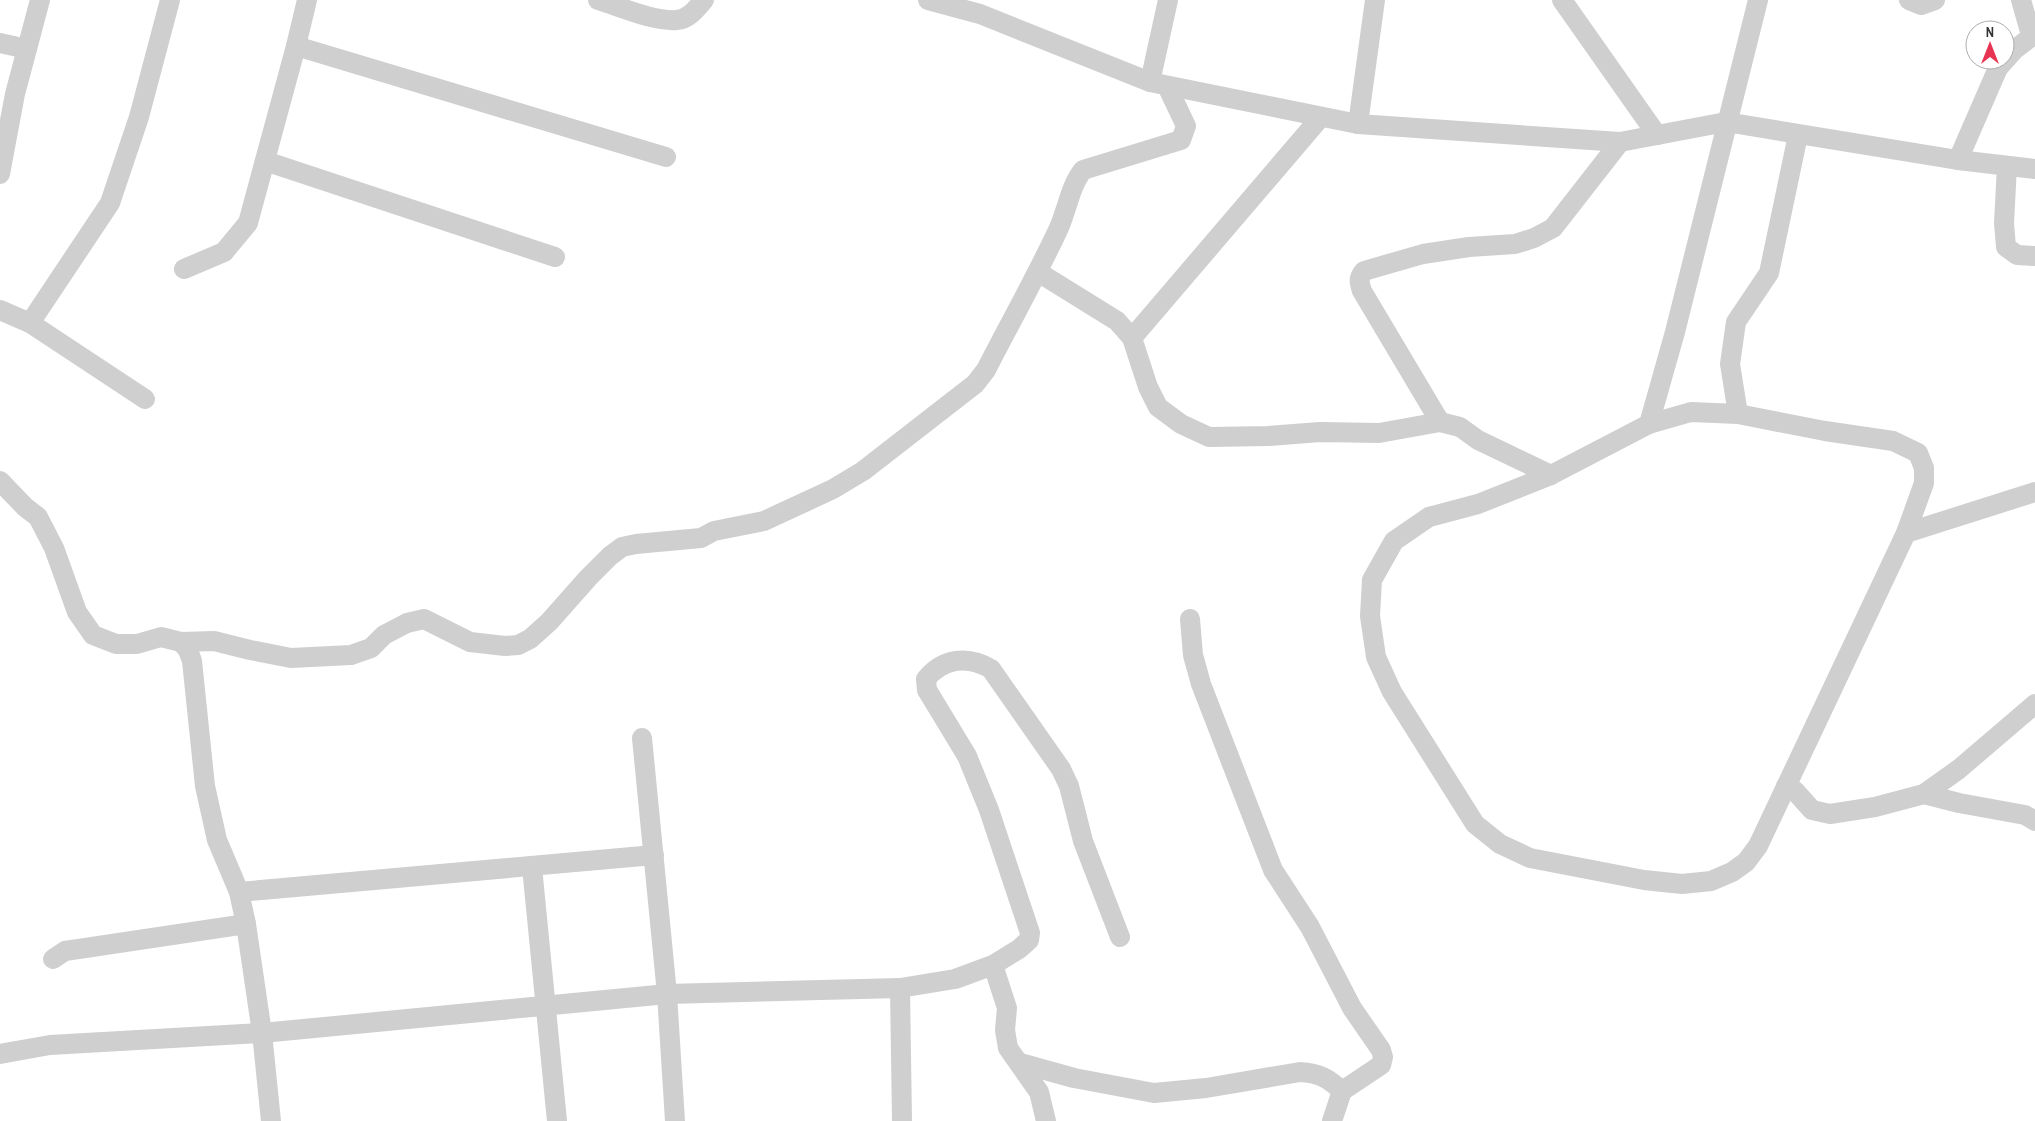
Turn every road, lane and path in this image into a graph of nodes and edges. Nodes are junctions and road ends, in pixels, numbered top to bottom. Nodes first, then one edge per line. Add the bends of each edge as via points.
1 (40, 0) edge
2 (170, 0) edge
3 (307, 0) edge
4 (598, 0) edge
5 (704, 0) edge
6 (928, 0) edge
7 (1168, 0) edge
8 (1375, 0) edge
9 (1562, 0) edge
10 (1758, 0) edge
11 (1909, 0) edge
12 (1935, 0) edge
13 (2021, 0) edge
14 (979, 7) edge
15 (2033, 35) edge
16 (0, 44) edge
17 (296, 46) junction
18 (27, 49) junction
19 (1158, 84) junction
20 (1320, 118) junction
21 (1726, 122) junction
22 (1358, 124) junction
23 (1657, 135) junction
24 (1798, 135) junction
25 (1620, 142) junction
26 (666, 157) dead end
27 (265, 160) junction
28 (1958, 160) junction
29 (2007, 166) junction
30 (2035, 169) edge
31 (0, 172) edge
32 (2035, 256) edge
33 (555, 257) dead end
34 (184, 268) dead end
35 (1038, 272) junction
36 (0, 310) edge
37 (30, 323) junction
38 (1132, 338) junction
39 (145, 399) dead end
40 (1738, 414) junction
41 (1440, 422) junction
42 (1649, 424) junction
43 (1551, 475) junction
44 (0, 481) edge
45 (2035, 492) edge
46 (1906, 533) junction
47 (1190, 620) dead end
48 (181, 642) junction
49 (2035, 704) edge
50 (642, 738) dead end
51 (1786, 786) junction
52 (1924, 794) junction
53 (2035, 821) edge
54 (654, 855) junction
55 (532, 867) junction
56 (239, 892) junction
57 (246, 924) junction
58 (1120, 937) dead end
59 (53, 959) dead end
60 (993, 965) junction
61 (900, 988) junction
62 (667, 994) junction
63 (546, 1004) junction
64 (262, 1033) junction
65 (0, 1054) edge
66 (1020, 1063) junction
67 (1342, 1091) junction
68 (1329, 1120) edge
69 (271, 1121) edge
70 (557, 1121) edge
71 (675, 1121) edge
72 (902, 1121) edge
73 (1046, 1121) edge

1 - 18 street
2 - 37 street via 139,117 110,203
3 - 17 street
4 - 5 street via 657,18 678,20 692,14
6 - 14 street
7 - 19 street
8 - 22 street
9 - 23 street
10 - 21 street
11 - 12 street via 1921,5
13 - 15 street
14 - 19 street
15 - 28 street via 1998,68
16 - 18 street
17 - 26 street
17 - 27 street
18 - 31 street
19 - 20 street
19 - 35 street via 1186,126 1181,140 1084,170 1077,178 1066,214
20 - 22 street
20 - 38 street
21 - 23 street
21 - 24 street
21 - 42 street
22 - 25 street
23 - 25 street
24 - 28 street
24 - 40 street via 1769,273 1736,322 1730,364
25 - 41 street via 1552,228 1515,244 1423,254 1364,271 1360,276 1362,291
27 - 33 street
27 - 34 street via 248,223 224,252
28 - 29 street
29 - 30 street
29 - 32 street via 2006,247 2017,255
35 - 38 street via 1117,321
35 - 48 street via 986,370 975,384 863,471 833,489 764,521 714,531 701,538 622,548 588,578 550,622 518,645 470,642 424,620 407,623 384,634 371,648 351,655 291,658 214,641
36 - 37 street
37 - 39 street
38 - 41 street via 1158,407 1181,424 1209,437 1379,433
40 - 42 street via 1690,412
40 - 46 street via 1893,440 1918,453 1924,468 1924,483
41 - 43 street via 1460,427 1478,440
42 - 43 street
43 - 51 street via 1478,504 1429,517 1394,541 1372,580 1370,616 1376,657 1392,692 1475,824 1500,844 1530,858 1644,880 1682,884 1711,881 1746,862 1758,846
44 - 48 street via 38,517 54,548 77,612 94,635 116,644 137,644 161,637
45 - 46 street
46 - 51 street
47 - 67 street via 1193,655 1201,684 1273,870 1310,926 1352,1008 1381,1050 1381,1065
48 - 56 street via 192,661 205,786 215,831
49 - 52 street
50 - 54 street
51 - 52 street via 1812,810 1830,814
52 - 53 street via 2025,815
54 - 55 street
54 - 62 street
55 - 56 street
55 - 63 street
56 - 57 street
57 - 59 street via 65,951
57 - 64 street
58 - 60 street via 1083,841 1061,768 990,669 972,661 951,661 926,679 927,690 967,756 989,810 1030,933 1019,949
60 - 61 street via 955,979
60 - 66 street via 1007,1008 1005,1030 1008,1048
61 - 62 street
61 - 72 street
62 - 63 street
62 - 71 street
63 - 64 street
63 - 70 street
64 - 65 street via 50,1046
64 - 69 street
66 - 67 street via 1154,1094 1300,1072 1327,1078
66 - 73 street via 1039,1092
67 - 68 street

